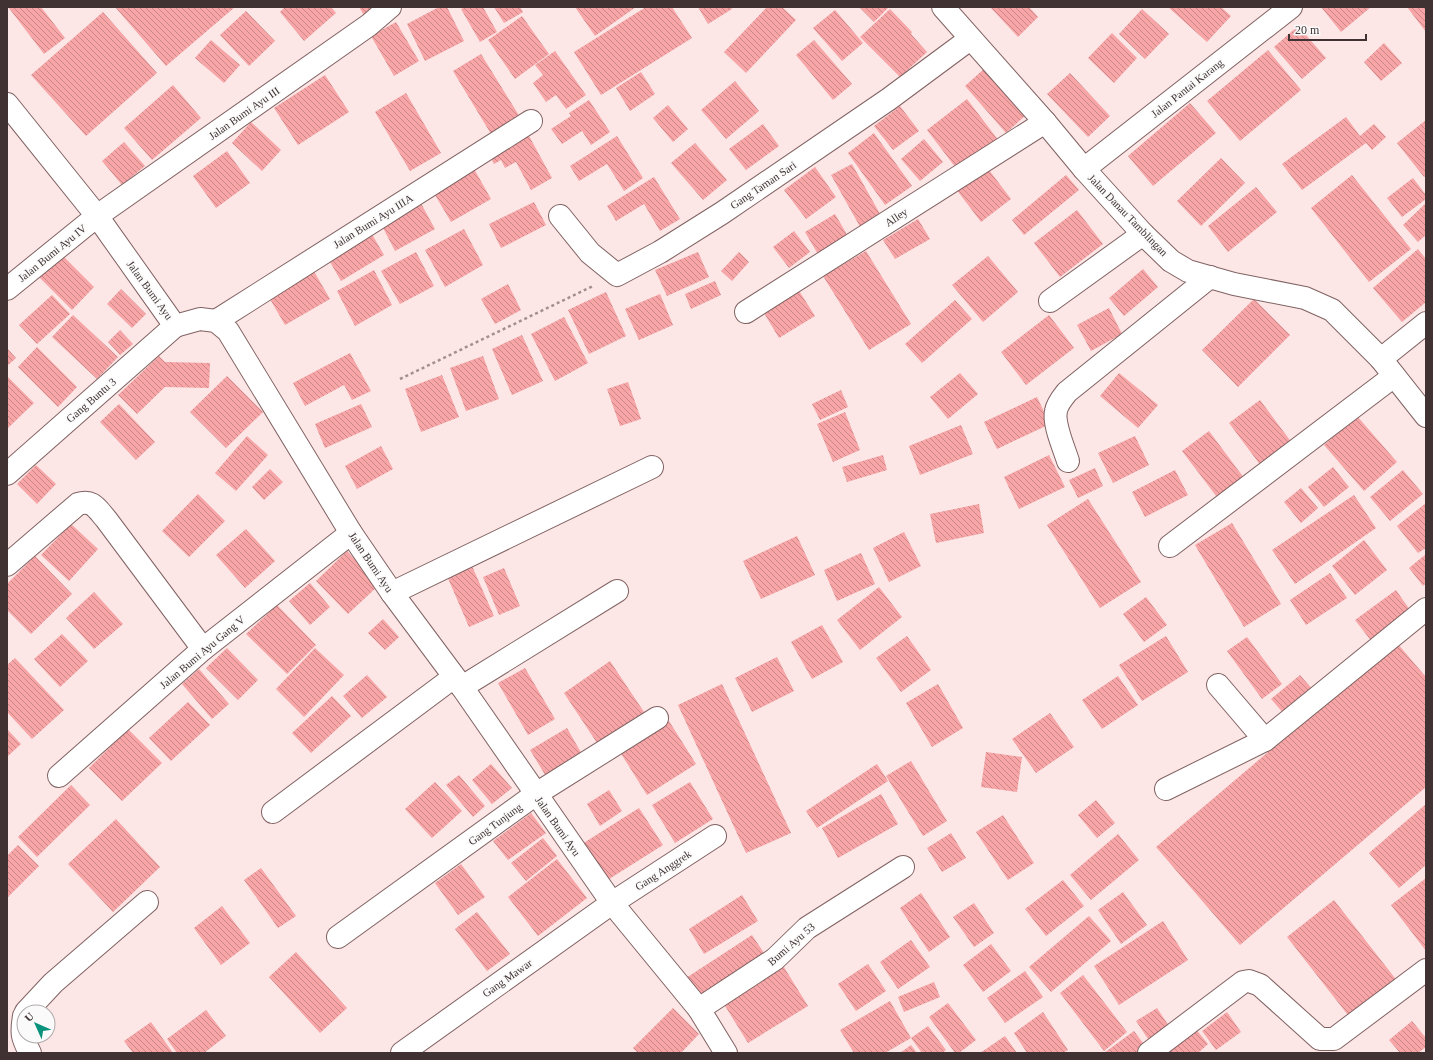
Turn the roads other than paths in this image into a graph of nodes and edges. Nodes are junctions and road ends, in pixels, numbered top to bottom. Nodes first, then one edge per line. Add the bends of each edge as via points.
1 (390, 7) edge
2 (943, 7) edge
3 (1291, 7) edge
4 (970, 39) junction
5 (7, 104) edge
6 (531, 121) dead end
7 (1045, 122) junction
8 (1084, 169) junction
9 (97, 216) junction
10 (560, 216) dead end
11 (1143, 234) junction
12 (1210, 277) junction
13 (7, 289) edge
14 (1050, 301) dead end
15 (746, 312) dead end
16 (216, 321) junction
17 (1426, 323) edge
18 (175, 326) junction
19 (1380, 359) junction
20 (1394, 376) junction
21 (1426, 416) edge
22 (1068, 461) dead end
23 (652, 467) dead end
24 (7, 474) edge
25 (351, 533) junction
26 (1170, 546) dead end
27 (7, 565) edge
28 (617, 591) dead end
29 (392, 593) junction
30 (1426, 609) edge
31 (202, 649) junction
32 (458, 682) junction
33 (1218, 686) dead end
34 (657, 718) dead end
35 (1265, 740) junction
36 (59, 776) dead end
37 (1166, 789) dead end
38 (536, 794) junction
39 (273, 812) dead end
40 (715, 836) dead end
41 (903, 867) dead end
42 (146, 902) dead end
43 (612, 903) junction
44 (338, 937) dead end
45 (1426, 970) edge
46 (33, 1004) edge
47 (699, 1009) junction
48 (25, 1044) edge
49 (30, 1053) edge
50 (402, 1053) edge
51 (726, 1053) edge
52 (1149, 1053) edge

1 - 9 street, Jalan Bumi Ayu III via 369,25
2 - 4 street, Jalan Danau Tamblingan
3 - 8 street, Jalan Pantai Karang
4 - 7 street, Jalan Danau Tamblingan
4 - 10 street, Gang Taman Sari via 889,100 722,213 660,252 617,275 590,253
5 - 9 street, Jalan Bumi Ayu
6 - 16 street, Jalan Bumi Ayu IIIA
7 - 8 street, Jalan Danau Tamblingan
7 - 15 street, Alley
8 - 11 street, Jalan Danau Tamblingan
9 - 13 street, Jalan Bumi Ayu IV
9 - 18 street, Jalan Bumi Ayu
11 - 12 street, Jalan Danau Tamblingan via 1171,261 1188,271
11 - 14 street
12 - 19 street, Jalan Danau Tamblingan via 1305,298 1332,310
12 - 22 street via 1067,392 1056,411 1056,422
16 - 18 street, Jalan Bumi Ayu via 200,319
16 - 25 street, Jalan Bumi Ayu via 228,331
17 - 19 street
18 - 24 street, Gang Buntu 3
19 - 20 street, Jalan Danau Tamblingan
20 - 21 street, Jalan Danau Tamblingan
20 - 26 street
23 - 29 street
25 - 29 street, Jalan Bumi Ayu
25 - 31 street, Jalan Bumi Ayu Gang V
27 - 31 street via 78,504 91,504 106,519
28 - 32 street
29 - 32 street, Jalan Bumi Ayu
30 - 35 street
31 - 36 street, Jalan Bumi Ayu Gang V
32 - 38 street, Jalan Bumi Ayu
32 - 39 street
33 - 35 street
34 - 38 street, Gang Tunjung
35 - 37 street
38 - 43 street, Jalan Bumi Ayu
38 - 44 street, Gang Tunjung
40 - 43 street, Gang Anggrek
41 - 47 street, Bumi Ayu 53 via 807,928 775,959
42 - 46 street via 53,982
43 - 47 street, Jalan Bumi Ayu
43 - 50 street, Gang Mawar
45 - 52 street via 1334,1039 1320,1039 1260,985 1249,981 1243,982
47 - 51 street, Jalan Bumi Ayu
48 - 49 street

